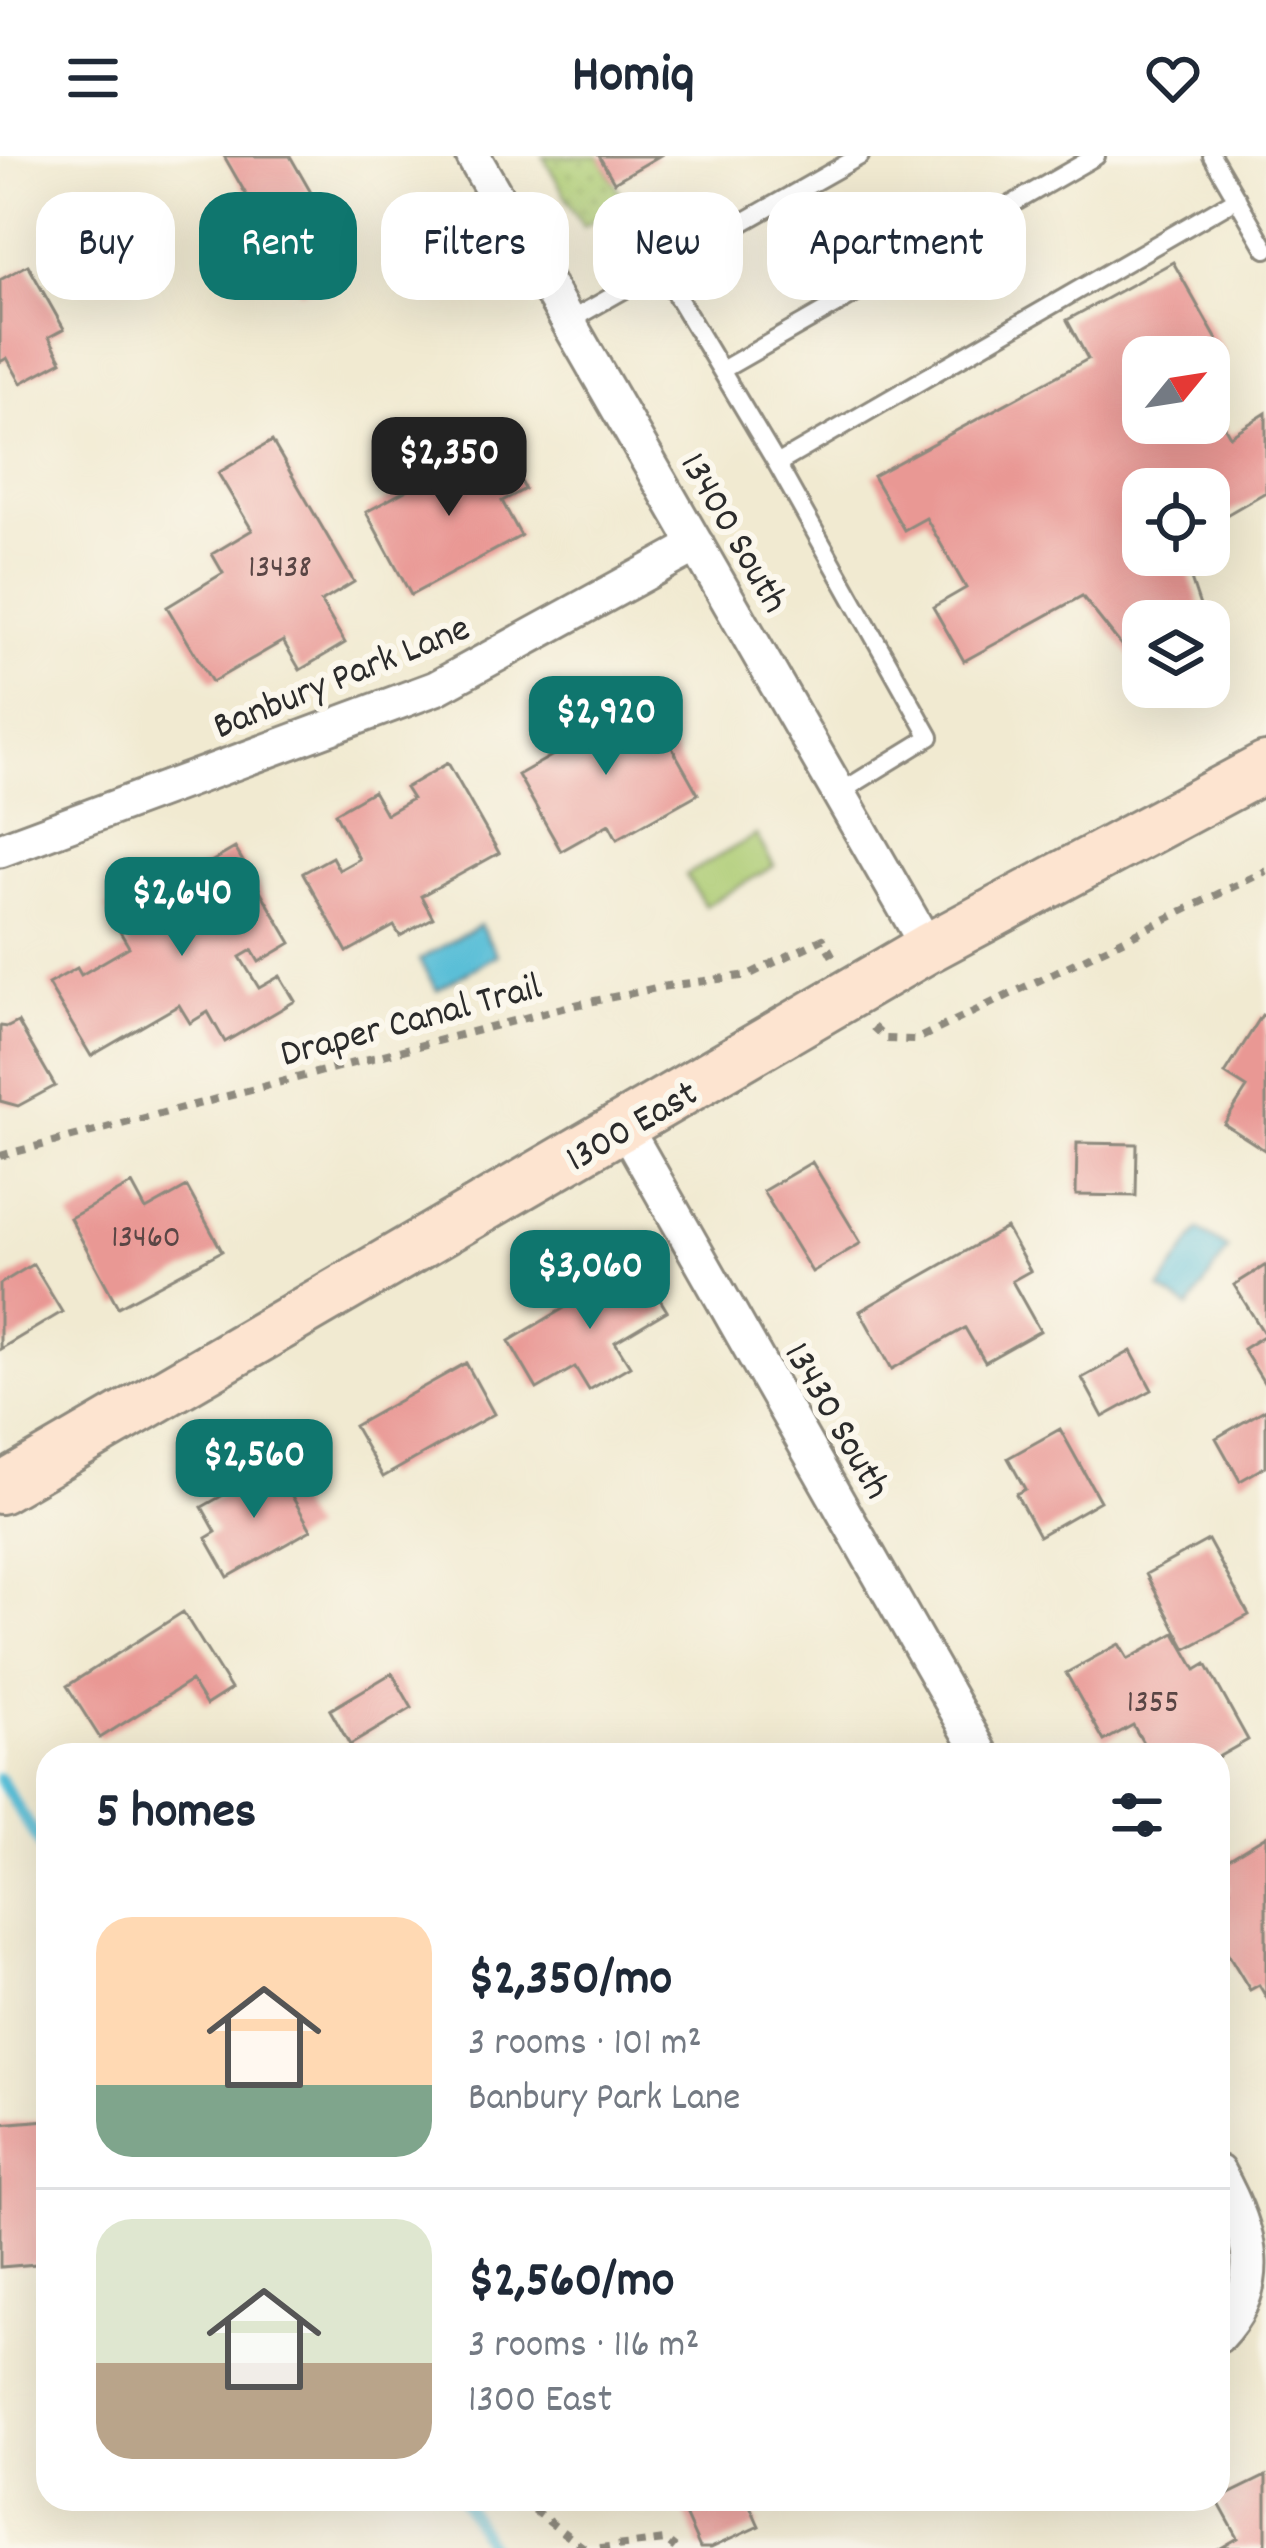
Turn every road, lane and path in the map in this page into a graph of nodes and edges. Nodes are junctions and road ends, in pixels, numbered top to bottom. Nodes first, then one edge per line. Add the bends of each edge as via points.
1 (473, 156) edge
2 (860, 156) edge
3 (1096, 156) edge
4 (1212, 156) edge
5 (1237, 198) junction
6 (743, 222) edge
7 (1266, 249) edge
8 (605, 300) edge
9 (679, 300) edge
10 (567, 322) junction
11 (722, 370) junction
12 (777, 464) junction
13 (697, 545) junction
14 (1266, 767) edge
15 (839, 793) junction
16 (0, 850) edge
17 (1266, 871) edge
18 (828, 947) dead end
19 (928, 948) junction
20 (872, 1027) dead end
21 (624, 1126) junction
22 (0, 1156) edge
23 (0, 1489) edge
24 (975, 1743) edge
25 (1230, 2194) edge
26 (1265, 2269) edge
27 (1230, 2326) edge
28 (535, 2511) edge
29 (584, 2548) edge
30 (600, 2548) edge
31 (675, 2548) edge

1 - 10 street, 13400 South
2 - 6 lane
3 - 11 lane
4 - 5 lane
5 - 7 lane
5 - 12 lane
8 - 10 lane
9 - 11 lane
10 - 13 street, 13400 South
11 - 12 lane
12 - 15 lane via 930,737
13 - 15 street, 13400 South
13 - 16 street, Banbury Park Lane via 436,688
14 - 19 main road, 1300 East
15 - 19 street, 13400 South
17 - 20 path via 915,1040 886,1039
18 - 22 path, Draper Canal Trail via 823,939 748,975 571,1006
19 - 21 main road, 1300 East
21 - 23 main road, 1300 East
21 - 24 street, 13430 South
25 - 26 street
26 - 27 street via 1248,2310
28 - 29 path
30 - 31 path via 664,2540

